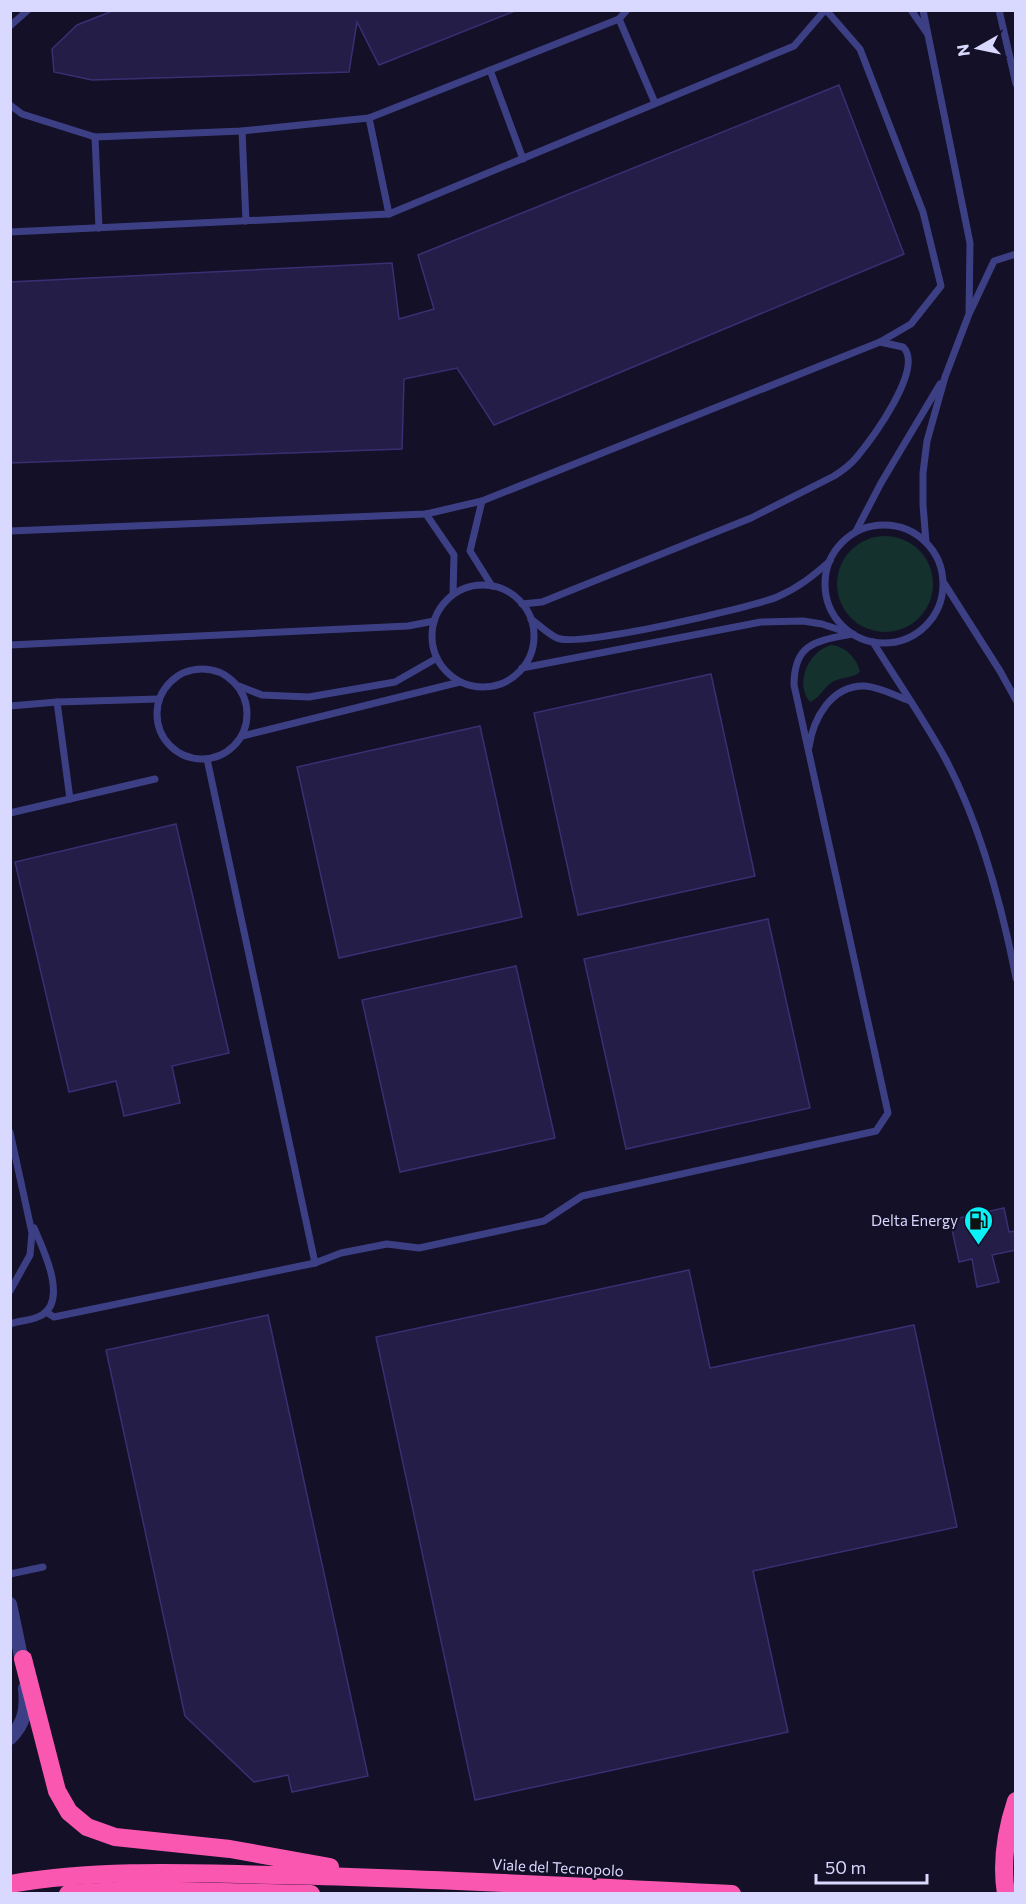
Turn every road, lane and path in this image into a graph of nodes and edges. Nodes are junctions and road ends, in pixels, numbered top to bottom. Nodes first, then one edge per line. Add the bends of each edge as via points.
1 (28, 10) edge
2 (627, 10) edge
3 (825, 10) edge
4 (911, 10) edge
5 (923, 10) edge
6 (999, 10) edge
7 (619, 19) junction
8 (10, 26) edge
9 (929, 35) junction
10 (489, 70) junction
11 (1016, 84) edge
12 (656, 104) junction
13 (10, 105) edge
14 (369, 118) junction
15 (242, 131) junction
16 (95, 137) junction
17 (523, 159) junction
18 (390, 214) junction
19 (246, 221) junction
20 (99, 228) junction
21 (10, 232) edge
22 (1016, 254) edge
23 (969, 314) junction
24 (880, 342) junction
25 (945, 377) junction
26 (482, 501) junction
27 (426, 514) junction
28 (10, 531) edge
29 (856, 531) junction
30 (926, 542) junction
31 (830, 561) junction
32 (944, 583) junction
33 (492, 586) junction
34 (453, 594) junction
35 (522, 604) junction
36 (531, 619) junction
37 (434, 621) junction
38 (853, 634) junction
39 (873, 642) junction
40 (10, 645) edge
41 (437, 658) junction
42 (522, 668) junction
43 (460, 682) junction
44 (238, 686) junction
45 (159, 699) junction
46 (1016, 700) edge
47 (57, 702) junction
48 (910, 702) junction
49 (10, 706) edge
50 (242, 736) junction
51 (809, 753) junction
52 (207, 759) junction
53 (155, 779) dead end
54 (70, 799) junction
55 (10, 813) edge
56 (1016, 978) edge
57 (10, 1132) edge
58 (31, 1220) junction
59 (315, 1263) junction
60 (10, 1291) edge
61 (46, 1312) junction
62 (10, 1324) edge
63 (43, 1567) dead end
64 (10, 1574) edge
65 (10, 1604) edge
66 (23, 1659) junction
67 (10, 1738) edge
68 (1016, 1801) edge
69 (382, 1877) junction
70 (10, 1884) edge
71 (68, 1893) edge
72 (311, 1893) edge
73 (732, 1893) edge
74 (1006, 1893) edge

1 - 8 lane
2 - 7 lane
3 - 12 lane via 794,46
3 - 24 lane via 860,49 923,212 941,286 910,324
4 - 9 lane
5 - 9 lane
6 - 11 lane
7 - 10 lane
7 - 12 lane
9 - 23 lane via 970,243
10 - 14 lane
10 - 17 lane
12 - 17 lane
13 - 16 lane via 22,114
14 - 15 lane
14 - 18 lane
15 - 16 lane
15 - 19 lane
16 - 20 lane
17 - 18 lane
18 - 19 lane
19 - 20 lane
20 - 21 lane
22 - 23 lane via 993,261
23 - 25 lane
24 - 26 lane
24 - 35 lane via 906,349 906,372 887,417 857,457 840,472 751,518 542,602
25 - 29 lane
25 - 30 lane via 927,441 923,473
26 - 27 lane
26 - 33 lane via 470,551
27 - 28 lane
27 - 34 lane via 453,555
29 - 30 lane via 874,525 893,525
29 - 31 lane via 840,544
30 - 32 lane via 936,554
31 - 36 lane via 796,588 775,598 609,637 558,639
31 - 38 lane via 825,577 831,609
32 - 39 lane via 942,600 923,630 908,639
32 - 46 lane
33 - 34 lane via 472,586
33 - 35 lane via 509,592
34 - 37 lane
35 - 36 lane
36 - 42 lane via 531,653
37 - 40 lane via 408,626
37 - 41 lane via 432,640
38 - 39 lane
38 - 42 lane via 803,621 761,622
38 - 51 lane via 819,641 798,657 795,696
39 - 48 lane
41 - 43 lane via 446,672
41 - 44 lane via 395,682 309,697 262,695
42 - 43 lane via 510,680 494,686 476,687
43 - 50 lane
44 - 45 lane via 211,669 195,669 179,675
44 - 50 lane via 248,710
45 - 47 lane
45 - 52 lane via 157,717 162,735 173,749 189,758
47 - 49 lane
47 - 54 lane
48 - 51 lane via 864,686 847,689 822,709 814,723
48 - 56 lane via 945,759 965,804 991,873
50 - 52 lane via 221,756
51 - 59 lane via 888,1113 876,1131 582,1196 544,1221 419,1248 387,1244 341,1253
52 - 59 lane
53 - 54 lane
54 - 55 lane
57 - 58 lane
58 - 60 lane via 30,1255
58 - 61 lane via 52,1277 53,1296
59 - 61 lane via 54,1317
61 - 62 lane
63 - 64 lane
65 - 66 street
66 - 67 street via 25,1713
66 - 69 highway via 59,1796 72,1816 87,1827 115,1837 230,1849
68 - 74 highway via 1005,1854
69 - 70 highway via 123,1873
69 - 73 highway, Viale del Tecnopolo
71 - 72 highway

